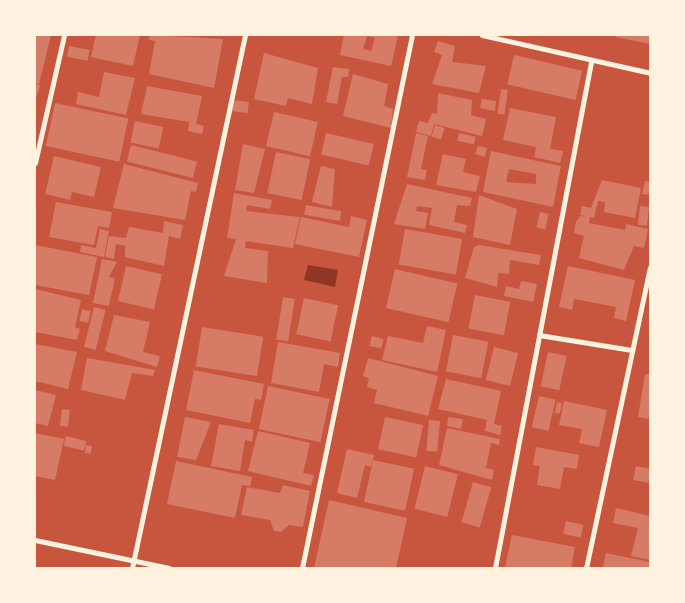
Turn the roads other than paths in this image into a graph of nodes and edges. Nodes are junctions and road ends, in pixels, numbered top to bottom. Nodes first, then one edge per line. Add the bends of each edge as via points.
1 (64, 35) edge
2 (245, 35) edge
3 (412, 35) edge
4 (482, 35) edge
5 (591, 62) junction
6 (650, 73) edge
7 (35, 163) edge
8 (650, 268) edge
9 (539, 334) junction
10 (632, 350) junction
11 (35, 540) edge
12 (134, 561) junction
13 (132, 568) edge
14 (169, 568) edge
15 (302, 568) edge
16 (495, 568) edge
17 (586, 568) edge

1 - 7 street
2 - 12 street
3 - 15 street
4 - 5 street
5 - 6 street
5 - 9 street
8 - 10 street
9 - 10 street
9 - 16 street
10 - 17 street
11 - 12 street
12 - 13 street
12 - 14 street

